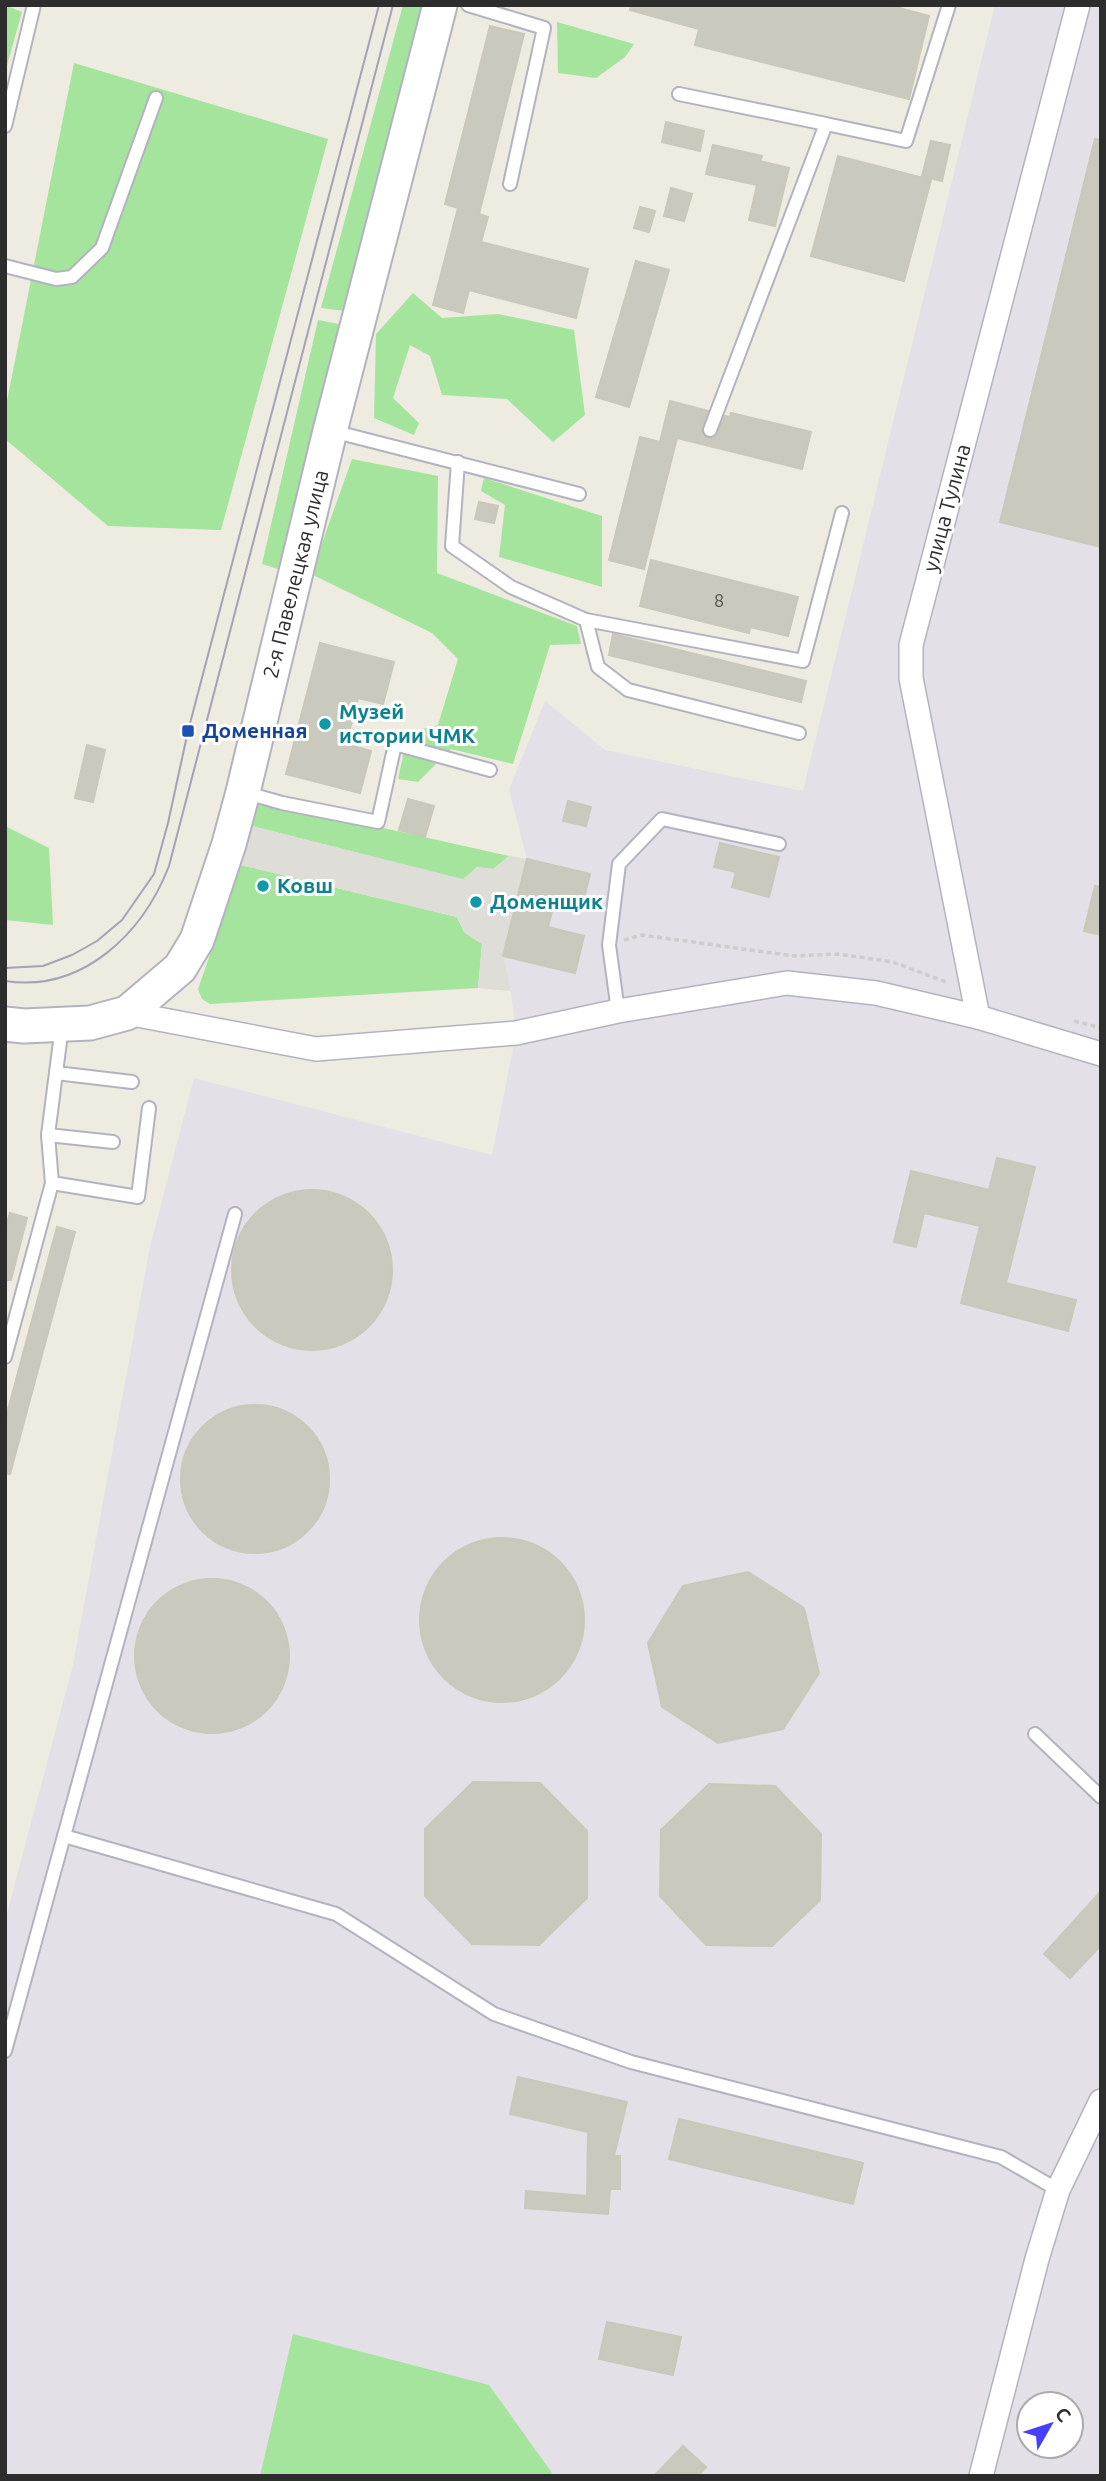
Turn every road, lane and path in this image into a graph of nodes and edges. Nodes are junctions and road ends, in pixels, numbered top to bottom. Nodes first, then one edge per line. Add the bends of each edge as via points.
1 (34, 5) edge
2 (440, 5) edge
3 (468, 5) edge
4 (949, 5) edge
5 (1078, 5) edge
6 (679, 94) dead end
7 (156, 98) dead end
8 (826, 124) junction
9 (5, 126) edge
10 (510, 184) dead end
11 (5, 266) edge
12 (330, 430) junction
13 (710, 430) dead end
14 (458, 462) junction
15 (579, 494) dead end
16 (842, 513) dead end
17 (586, 620) junction
18 (799, 733) dead end
19 (490, 770) dead end
20 (243, 792) junction
21 (779, 844) dead end
22 (618, 1011) junction
23 (127, 1013) junction
24 (978, 1017) junction
25 (14, 1025) edge
26 (62, 1026) junction
27 (1101, 1054) edge
28 (56, 1073) junction
29 (132, 1082) dead end
30 (149, 1108) dead end
31 (48, 1135) junction
32 (113, 1142) dead end
33 (52, 1183) junction
34 (235, 1214) dead end
35 (5, 1357) edge
36 (1035, 1734) dead end
37 (1101, 1797) edge
38 (64, 1836) junction
39 (5, 2051) edge
40 (1101, 2101) edge
41 (1058, 2190) junction
42 (981, 2476) edge

1 - 9 lane
2 - 12 main road, 2-я Павелецкая улица
3 - 10 lane via 544,28
4 - 8 lane via 906,141
5 - 24 street, улица Тулина via 911,645 911,678
6 - 8 lane
7 - 11 lane via 102,247 72,277 56,279
8 - 13 lane
12 - 14 lane
12 - 20 main road, 2-я Павелецкая улица
14 - 15 lane
14 - 17 lane via 452,546 511,587
16 - 17 lane via 803,661
17 - 18 lane via 598,667 628,690
19 - 20 lane via 395,744 378,822
20 - 23 main road, 2-я Павелецкая улица via 197,940 180,968
21 - 22 lane via 662,819 619,864 608,945
22 - 23 street via 516,1033 316,1049
22 - 24 street via 787,983 876,993
23 - 26 main road, 2-я Павелецкая улица
24 - 27 street
25 - 26 main road, 2-я Павелецкая улица
26 - 28 lane
28 - 29 lane
28 - 31 lane
30 - 33 lane via 138,1197
31 - 32 lane
31 - 33 lane
33 - 35 lane
34 - 38 lane
36 - 37 lane
38 - 39 lane
38 - 41 lane via 336,1914 494,2014 631,2062 1001,2157
40 - 41 street
41 - 42 street

